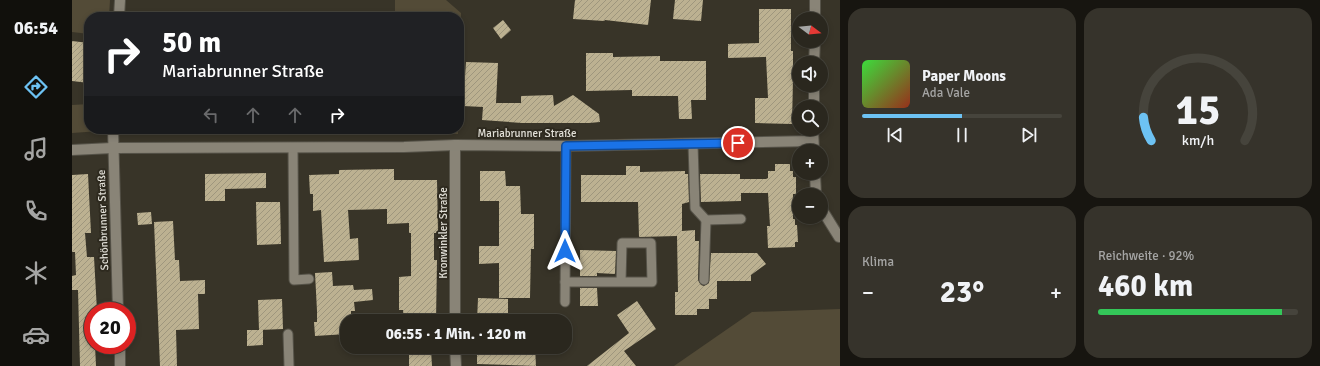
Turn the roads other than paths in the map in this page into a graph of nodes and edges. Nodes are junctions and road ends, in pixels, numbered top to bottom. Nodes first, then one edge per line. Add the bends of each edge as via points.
1 (120, 0) edge
2 (815, 0) edge
3 (119, 12) edge
4 (815, 12) edge
5 (113, 134) edge
6 (693, 144) junction
7 (455, 145) junction
8 (566, 146) junction
9 (792, 146) edge
10 (112, 148) junction
11 (293, 148) junction
12 (72, 150) edge
13 (741, 219) dead end
14 (828, 219) edge
15 (706, 220) junction
16 (839, 237) edge
17 (309, 279) dead end
18 (704, 280) dead end
19 (565, 282) junction
20 (621, 282) junction
21 (118, 302) edge
22 (565, 302) dead end
23 (455, 314) edge
24 (288, 334) dead end
25 (120, 354) edge
26 (456, 354) edge
27 (120, 366) edge
28 (289, 366) edge
29 (456, 366) edge

1 - 3 street
2 - 4 street
5 - 10 street, Schönbrunner Straße
6 - 8 street, Mariabrunner Straße
6 - 9 street, Mariabrunner Straße
6 - 15 lane via 695,208
7 - 8 street, Mariabrunner Straße
7 - 11 street, Mariabrunner Straße
7 - 23 street, Kronwinkler Straße
8 - 19 lane
10 - 11 street, Mariabrunner Straße
10 - 12 street, Mariabrunner Straße
10 - 21 street, Schönbrunner Straße
11 - 17 lane via 294,280
13 - 15 lane
14 - 16 street
15 - 18 lane
19 - 20 lane
19 - 22 lane
20 - 20 lane via 652,282 651,243 622,243
24 - 28 lane
25 - 27 street
26 - 29 street

